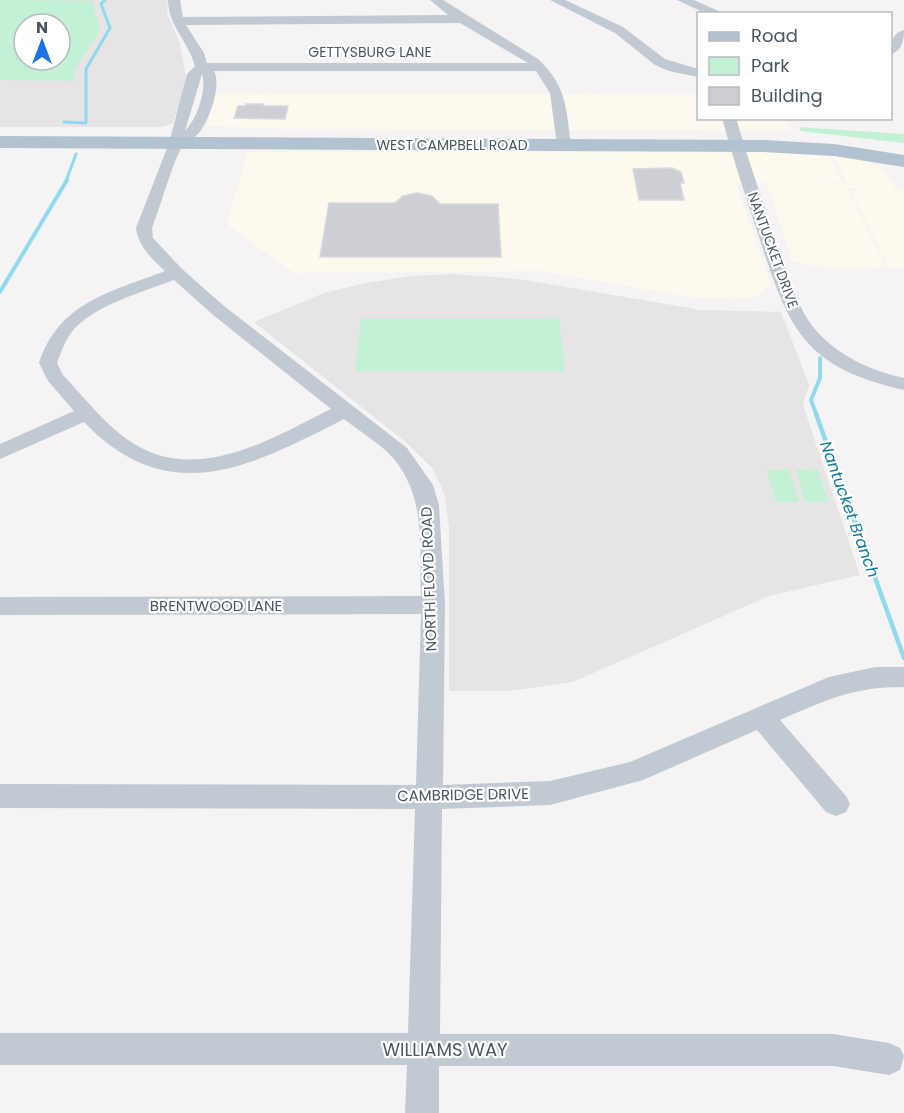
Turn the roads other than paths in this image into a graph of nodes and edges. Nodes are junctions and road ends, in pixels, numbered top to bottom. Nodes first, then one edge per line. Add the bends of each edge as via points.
1 (174, 0) edge
2 (436, 0) edge
3 (556, 0) edge
4 (683, 0) edge
5 (713, 12) edge
6 (460, 19) junction
7 (178, 21) junction
8 (904, 34) edge
9 (892, 51) edge
10 (538, 67) junction
11 (202, 68) junction
12 (697, 73) edge
13 (0, 130) edge
14 (733, 132) edge
15 (182, 135) junction
16 (563, 139) junction
17 (0, 142) edge
18 (904, 147) edge
19 (904, 161) edge
20 (176, 273) junction
21 (902, 388) edge
22 (345, 410) junction
23 (88, 413) junction
24 (0, 452) edge
25 (0, 606) edge
26 (433, 606) junction
27 (904, 677) edge
28 (761, 717) junction
29 (0, 796) edge
30 (429, 796) junction
31 (836, 804) dead end
32 (0, 1049) edge
33 (423, 1050) junction
34 (889, 1059) dead end
35 (422, 1113) edge

1 - 7 street
2 - 6 street
3 - 12 street via 619,30 660,62
4 - 5 street
6 - 7 street
6 - 10 street via 518,50
7 - 11 street
8 - 9 street
10 - 11 street, GETTYSBURG LANE
10 - 16 street via 554,87
11 - 15 street, NORTH FLOYD ROAD via 194,74
13 - 15 main road, WEST CAMPBELL ROAD
14 - 16 main road, WEST CAMPBELL ROAD
14 - 18 main road, WEST CAMPBELL ROAD
14 - 19 main road, WEST CAMPBELL ROAD
14 - 21 street, NANTUCKET DRIVE via 798,319 815,341 836,356
15 - 16 main road, WEST CAMPBELL ROAD
15 - 17 main road, WEST CAMPBELL ROAD
15 - 20 street, NORTH FLOYD ROAD via 144,233 154,252
20 - 22 street, NORTH FLOYD ROAD
20 - 23 street via 77,317 60,334 48,363
22 - 23 street via 258,453 233,462 190,467 134,454
22 - 26 street, NORTH FLOYD ROAD via 400,453 422,485 430,522
23 - 24 street
25 - 26 street, BRENTWOOD LANE
26 - 30 street, NORTH FLOYD ROAD
27 - 28 street, CAMBRIDGE DRIVE via 874,677 838,684
28 - 30 street, CAMBRIDGE DRIVE via 634,772 595,783 518,796
28 - 31 street
29 - 30 street, CAMBRIDGE DRIVE
30 - 33 street, NORTH FLOYD ROAD
32 - 33 street, WILLIAMS WAY
33 - 34 street, WILLIAMS WAY via 833,1050
33 - 35 street, NORTH FLOYD ROAD

